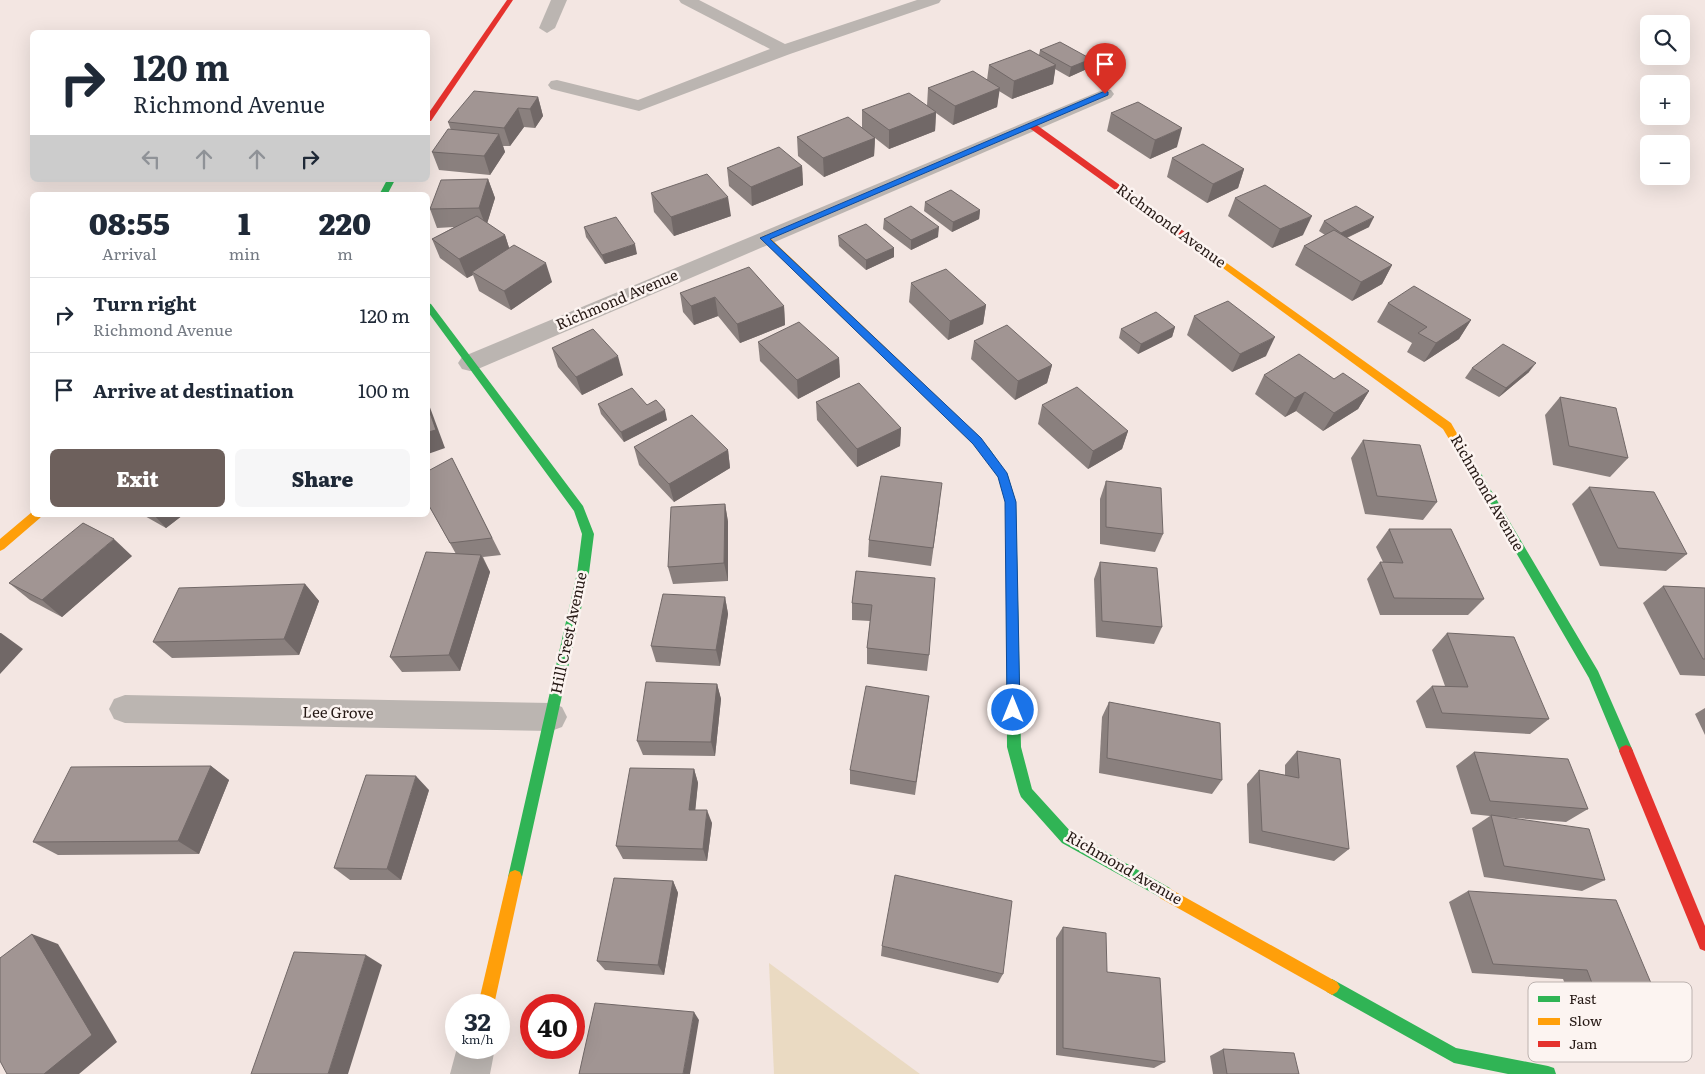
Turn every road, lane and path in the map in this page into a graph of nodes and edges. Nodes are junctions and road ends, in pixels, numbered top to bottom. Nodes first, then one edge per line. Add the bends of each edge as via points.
1 (510, 0) edge
2 (559, 0) edge
3 (687, 0) edge
4 (934, 0) edge
5 (547, 28) dead end
6 (784, 50) junction
7 (557, 85) dead end
8 (1105, 94) dead end
9 (430, 116) edge
10 (1032, 125) junction
11 (764, 238) junction
12 (430, 309) edge
13 (470, 362) junction
14 (34, 517) edge
15 (0, 546) edge
16 (125, 709) dead end
17 (551, 717) junction
18 (1705, 944) edge
19 (488, 994) edge
20 (473, 1059) edge
21 (1534, 1072) edge
22 (470, 1074) edge

1 - 9 street
2 - 5 street
3 - 6 street
4 - 6 street
6 - 7 street via 639,106
8 - 10 street, Richmond Avenue
10 - 11 street, Richmond Avenue
10 - 18 street, Richmond Avenue via 1447,426 1594,676
11 - 13 street, Richmond Avenue
11 - 21 street, Richmond Avenue via 977,441 1004,476 1011,502 1014,747 1026,792 1067,838 1454,1055
12 - 13 street, Hill Crest Avenue
13 - 17 street, Hill Crest Avenue via 578,509 588,534 583,573
14 - 15 street
16 - 17 street, Lee Grove
17 - 19 street, Hill Crest Avenue
20 - 22 street

